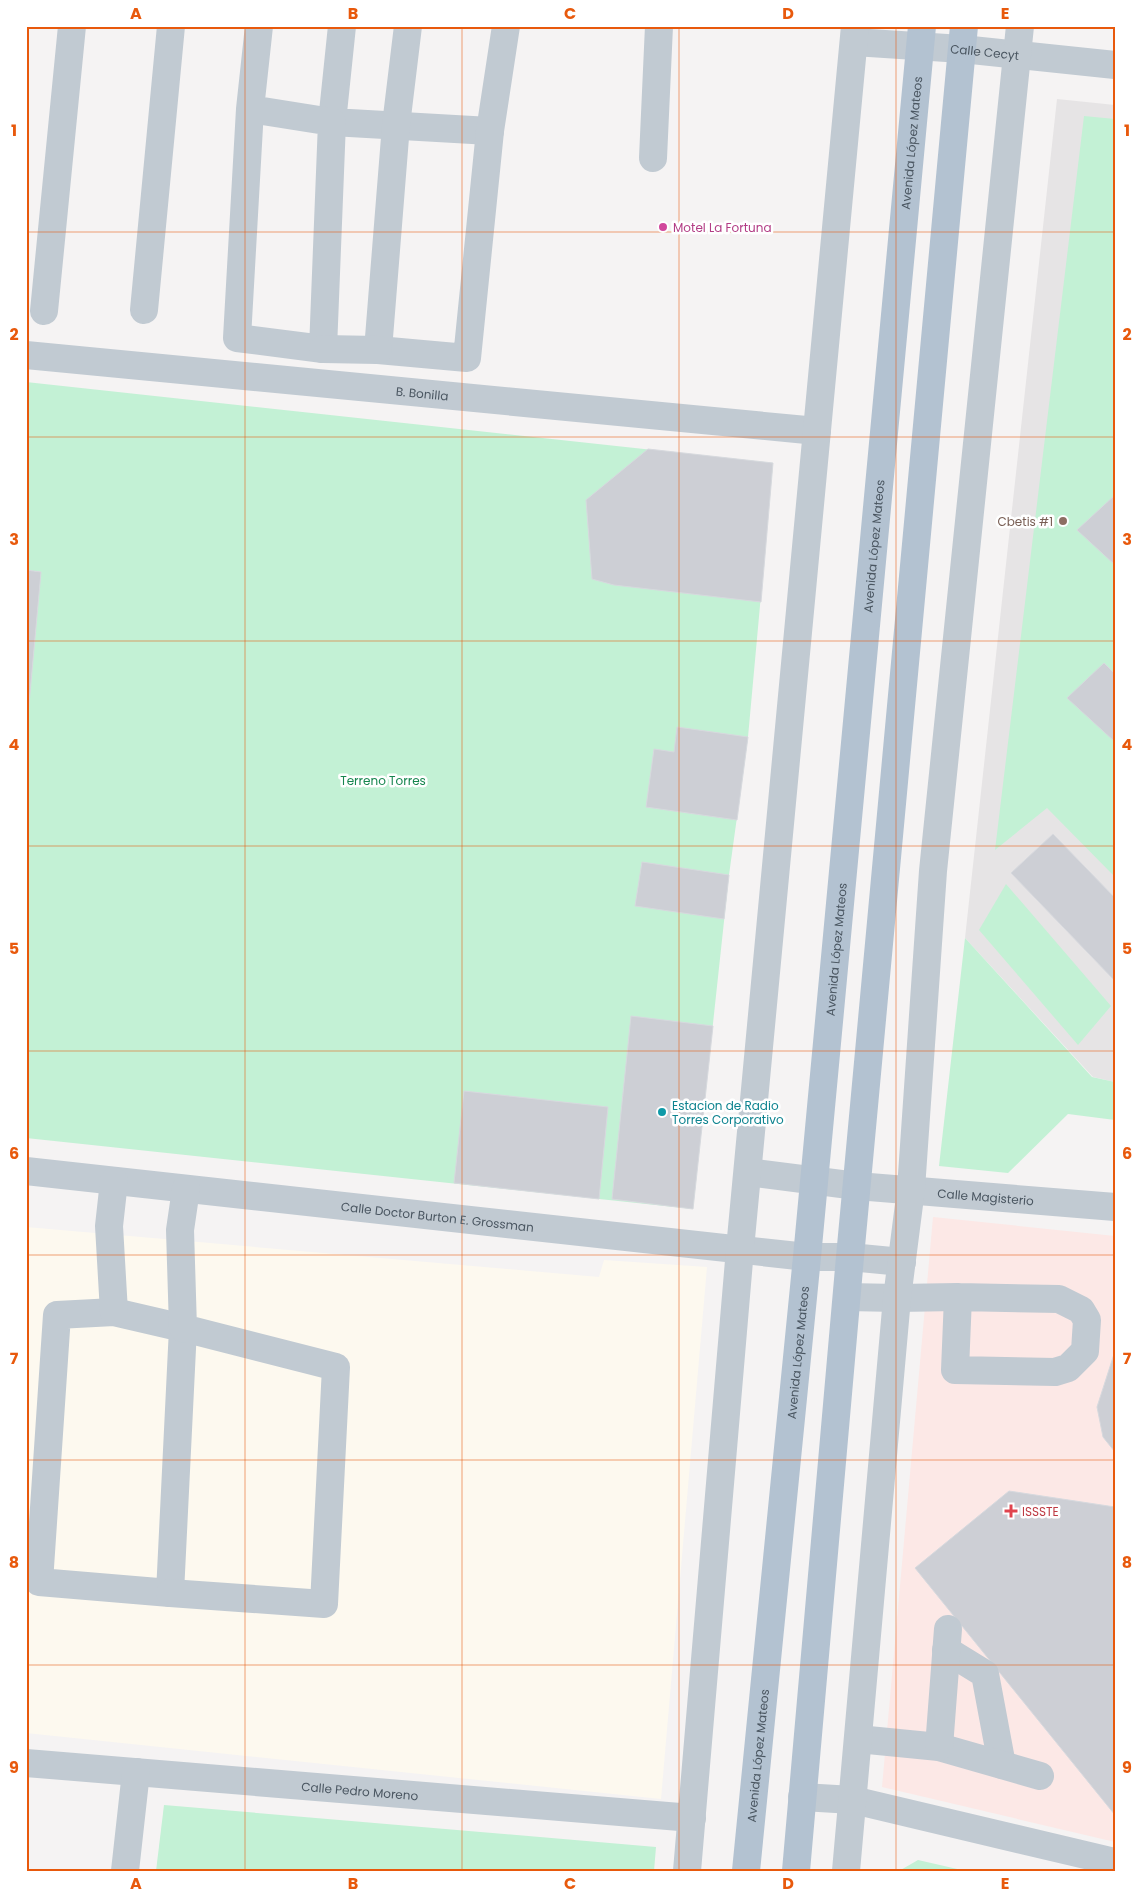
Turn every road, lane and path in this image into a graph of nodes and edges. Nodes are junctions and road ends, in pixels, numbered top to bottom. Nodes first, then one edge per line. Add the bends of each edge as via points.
1 (72, 26) edge
2 (172, 26) edge
3 (258, 26) edge
4 (342, 26) edge
5 (408, 26) edge
6 (506, 26) edge
7 (659, 26) edge
8 (1020, 26) edge
9 (854, 34) edge
10 (921, 36) edge
11 (963, 38) edge
12 (1018, 55) junction
13 (1115, 65) edge
14 (250, 109) junction
15 (332, 122) junction
16 (396, 125) junction
17 (490, 131) junction
18 (652, 158) dead end
19 (144, 310) dead end
20 (44, 311) dead end
21 (323, 349) junction
22 (378, 350) junction
23 (26, 355) edge
24 (817, 431) junction
25 (26, 1171) edge
26 (748, 1172) junction
27 (814, 1180) junction
28 (114, 1181) junction
29 (857, 1186) junction
30 (186, 1189) junction
31 (910, 1189) junction
32 (1115, 1207) edge
33 (740, 1249) junction
34 (807, 1257) junction
35 (850, 1257) junction
36 (902, 1262) junction
37 (958, 1296) junction
38 (846, 1297) junction
39 (897, 1298) junction
40 (114, 1312) junction
41 (182, 1328) junction
42 (170, 1593) junction
43 (858, 1739) junction
44 (938, 1747) junction
45 (26, 1763) edge
46 (1002, 1765) junction
47 (136, 1772) junction
48 (1040, 1776) dead end
49 (802, 1797) junction
50 (853, 1800) junction
51 (692, 1818) junction
52 (1115, 1862) edge
53 (125, 1871) edge
54 (687, 1871) edge
55 (746, 1871) edge
56 (796, 1871) edge
57 (846, 1871) edge

1 - 20 street
2 - 19 street
3 - 14 street
4 - 15 street
5 - 16 street
6 - 17 street
7 - 18 street
8 - 12 street
9 - 10 street, Calle Cecyt
9 - 24 street
10 - 11 street, Calle Cecyt
10 - 27 main road, Avenida López Mateos
11 - 12 street, Calle Cecyt
11 - 29 main road
12 - 13 street, Calle Cecyt
12 - 31 street via 933,871
14 - 15 street
14 - 21 street via 237,338
15 - 16 street
15 - 21 street
16 - 17 street
16 - 22 street
17 - 22 street via 467,358
21 - 22 street
23 - 24 street, B. Bonilla
24 - 26 street
25 - 28 street, Calle Doctor Burton E. Grossman
26 - 27 street, Calle Magisterio
26 - 33 street
27 - 29 street, Calle Magisterio
27 - 34 main road, Avenida López Mateos
28 - 30 street, Calle Doctor Burton E. Grossman
28 - 40 street via 109,1226
29 - 31 street, Calle Magisterio
29 - 35 main road
30 - 33 street, Calle Doctor Burton E. Grossman
30 - 41 street via 180,1230
31 - 32 street, Calle Magisterio
31 - 36 street
33 - 34 street, Calle Doctor Burton E. Grossman
33 - 51 street
34 - 35 street, Calle Doctor Burton E. Grossman
34 - 55 main road, Avenida López Mateos
35 - 36 street, Calle Doctor Burton E. Grossman
35 - 38 main road
36 - 39 street
37 - 37 street via 954,1370 1055,1372 1068,1368 1085,1351 1087,1320 1081,1310 1059,1299
37 - 39 street
38 - 39 street
38 - 49 main road
39 - 43 street
40 - 41 street
40 - 42 street via 56,1315 39,1582
41 - 42 street
41 - 42 street via 336,1367 324,1604
43 - 44 street
43 - 50 street
44 - 46 street
44 - 46 street via 947,1640 985,1674
45 - 47 street, Calle Pedro Moreno
46 - 48 street
47 - 51 street, Calle Pedro Moreno
47 - 53 street
49 - 50 street
49 - 56 main road
50 - 52 street
50 - 57 street
51 - 54 street

